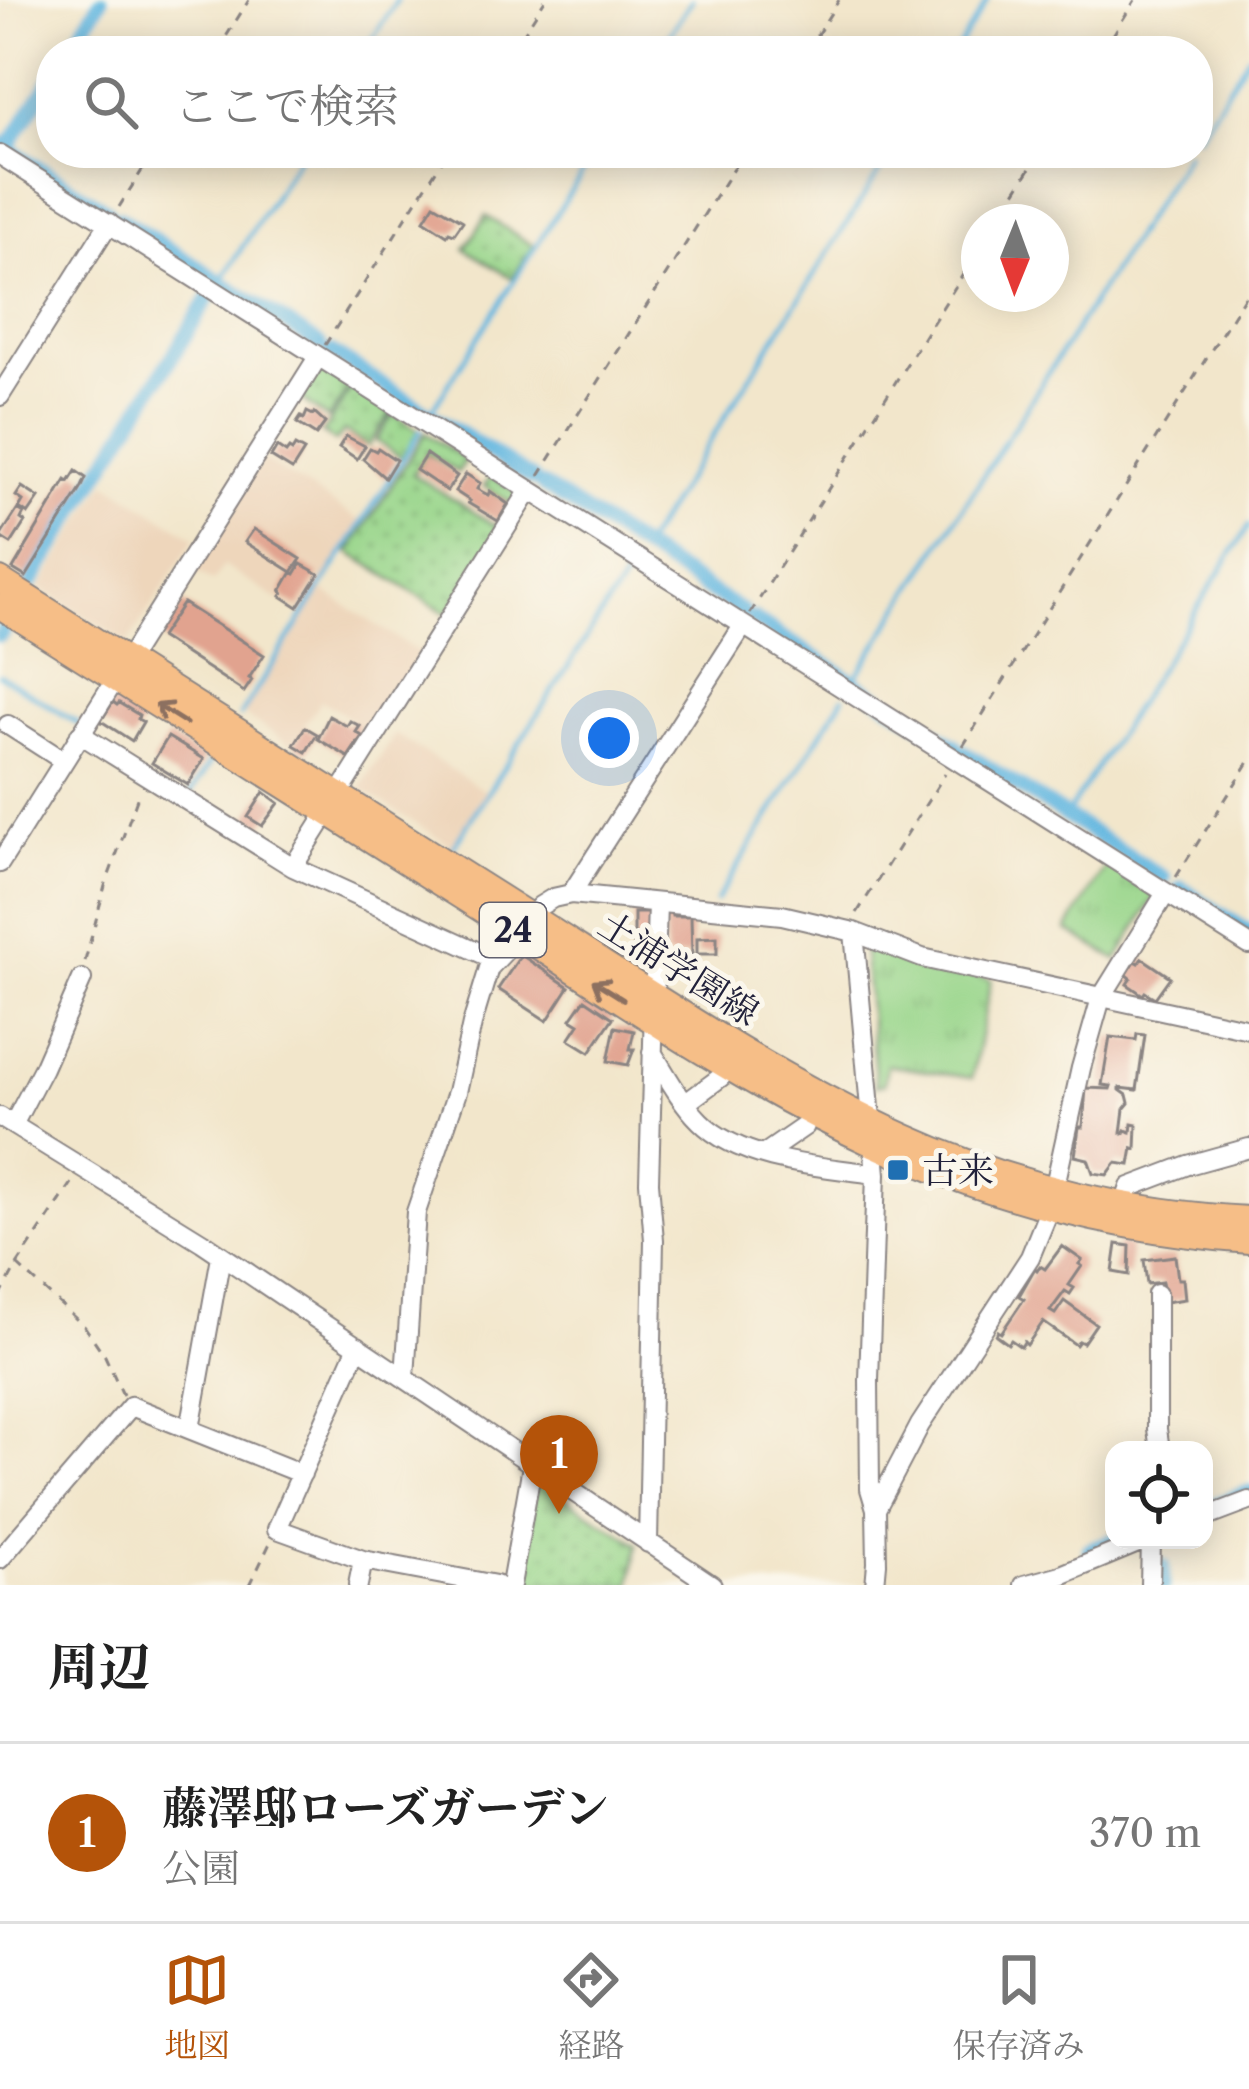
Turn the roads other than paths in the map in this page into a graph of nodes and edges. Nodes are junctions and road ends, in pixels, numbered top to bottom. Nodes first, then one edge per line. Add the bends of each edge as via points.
1 (0, 155) edge
2 (109, 224) junction
3 (318, 357) junction
4 (0, 395) edge
5 (530, 490) junction
6 (0, 580) edge
7 (0, 606) edge
8 (743, 626) junction
9 (121, 670) junction
10 (8, 725) dead end
11 (80, 734) junction
12 (64, 760) junction
13 (333, 803) junction
14 (8, 834) edge
15 (0, 863) edge
16 (293, 867) junction
17 (1166, 893) junction
18 (571, 894) junction
19 (657, 903) junction
20 (526, 926) junction
21 (854, 932) junction
22 (1249, 945) edge
23 (496, 960) junction
24 (82, 979) road end
25 (1101, 998) junction
26 (653, 1007) junction
27 (1249, 1029) edge
28 (652, 1052) junction
29 (721, 1077) dead end
30 (686, 1103) junction
31 (7, 1121) edge
32 (806, 1126) dead end
33 (872, 1133) junction
34 (1249, 1148) edge
35 (763, 1154) junction
36 (875, 1174) junction
37 (1052, 1198) junction
38 (1124, 1204) junction
39 (1249, 1220) edge
40 (1249, 1240) edge
41 (221, 1256) junction
42 (1157, 1294) dead end
43 (358, 1346) junction
44 (405, 1377) junction
45 (190, 1429) junction
46 (1159, 1441) edge
47 (532, 1466) junction
48 (302, 1474) junction
49 (1249, 1501) edge
50 (876, 1509) junction
51 (1213, 1515) edge
52 (648, 1543) junction
53 (1126, 1549) edge
54 (1148, 1549) edge
55 (0, 1559) edge
56 (362, 1560) junction
57 (358, 1585) edge
58 (496, 1585) edge
59 (511, 1585) edge
60 (712, 1585) edge
61 (875, 1585) edge
62 (1024, 1585) edge
63 (1150, 1585) edge

1 - 2 street
2 - 3 street
2 - 4 street
3 - 5 street
3 - 9 street
5 - 8 street
5 - 13 street
6 - 9 main road, 土浦学園線 / 24
7 - 9 main road, 土浦学園線 / 24
8 - 17 street
8 - 18 street
9 - 11 street
9 - 13 main road, 土浦学園線 / 24
10 - 12 street
11 - 12 street
11 - 16 street
12 - 14 street
13 - 16 street
13 - 20 main road, 土浦学園線 / 24
14 - 15 street
16 - 23 street
17 - 22 street
17 - 25 street
18 - 19 street
18 - 20 street via 540,906
19 - 21 street via 782,915
19 - 26 street
20 - 23 street
20 - 26 main road, 土浦学園線 / 24
21 - 25 street via 922,958
21 - 33 street
23 - 44 street via 416,1212
24 - 31 street via 43,1068
25 - 27 street
25 - 37 street
26 - 28 street
26 - 33 main road, 土浦学園線 / 24
28 - 30 street
28 - 52 street
29 - 30 street
30 - 35 street via 716,1133
31 - 41 street
32 - 35 street
33 - 36 street
33 - 37 main road, 土浦学園線 / 24
34 - 38 street via 1130,1186
35 - 36 street
36 - 50 street via 869,1380
37 - 38 main road, 土浦学園線 / 24
37 - 40 main road, 土浦学園線 / 24 via 1156,1231
37 - 50 street via 1030,1257 920,1425
38 - 39 main road, 土浦学園線 / 24
41 - 43 street
41 - 45 street
42 - 46 street
43 - 44 street
43 - 48 street
44 - 47 street
45 - 48 street
45 - 55 street via 130,1406
47 - 52 street
47 - 59 street
48 - 56 street via 277,1529
49 - 51 street
50 - 61 street
52 - 60 street
53 - 62 street
54 - 63 street
56 - 57 street
56 - 58 street

